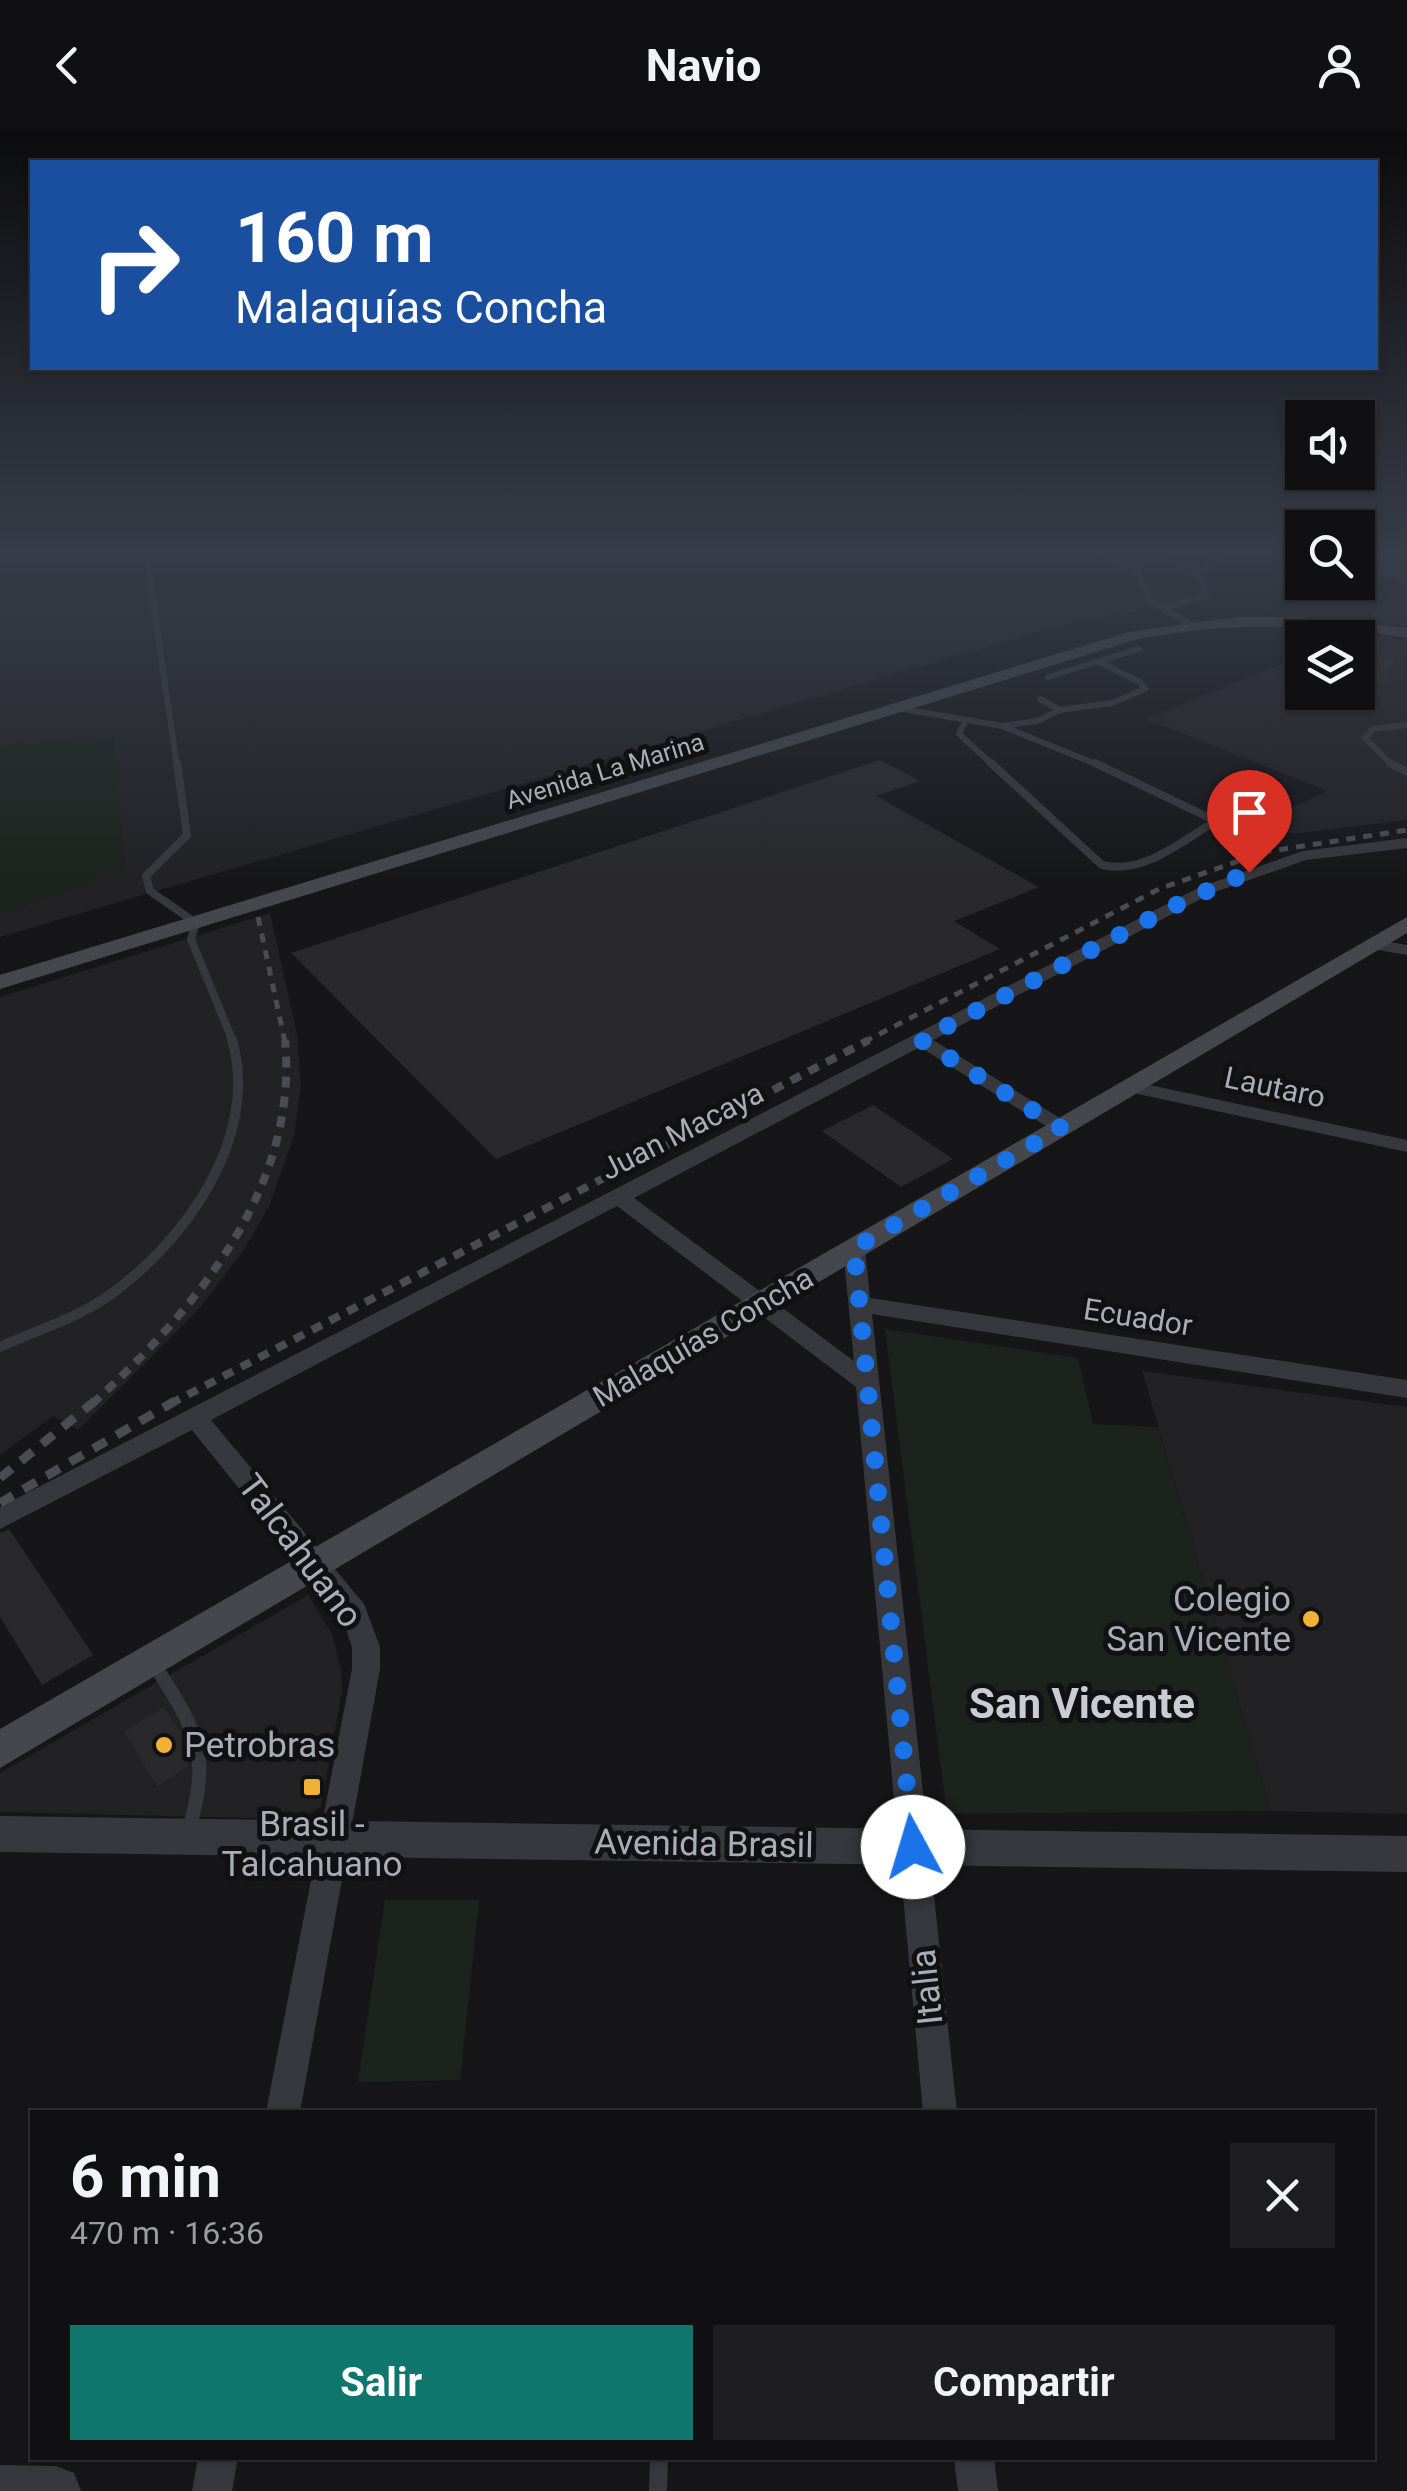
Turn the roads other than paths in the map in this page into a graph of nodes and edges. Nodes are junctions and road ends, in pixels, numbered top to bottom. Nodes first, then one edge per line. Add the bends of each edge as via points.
1 (162, 663) edge
2 (1042, 663) edge
3 (1095, 663) edge
4 (1101, 663) edge
5 (1048, 677) dead end
6 (1040, 699) dead end
7 (897, 708) junction
8 (1060, 710) junction
9 (964, 722) junction
10 (1002, 726) junction
11 (1407, 726) edge
12 (1407, 772) edge
13 (1407, 843) edge
14 (196, 922) junction
15 (1407, 924) edge
16 (1373, 944) junction
17 (1407, 950) edge
18 (0, 982) edge
19 (921, 1040) junction
20 (1130, 1086) junction
21 (1061, 1128) junction
22 (1407, 1146) edge
23 (619, 1197) junction
24 (854, 1248) junction
25 (760, 1304) junction
26 (860, 1304) junction
27 (0, 1346) edge
28 (868, 1384) junction
29 (1407, 1389) edge
30 (195, 1417) junction
31 (0, 1519) edge
32 (317, 1563) junction
33 (152, 1660) junction
34 (0, 1750) edge
35 (0, 1834) edge
36 (186, 1836) junction
37 (335, 1839) junction
38 (913, 1847) junction
39 (1407, 1854) edge
40 (283, 2110) edge
41 (940, 2110) edge
42 (218, 2460) edge
43 (659, 2460) edge
44 (974, 2460) edge
45 (0, 2490) edge
46 (56, 2491) edge
47 (212, 2491) edge
48 (658, 2491) edge
49 (978, 2491) edge

1 - 14 lane via 186,835 146,876 150,891
2 - 7 main road, Avenida La Marina
3 - 5 lane
4 - 8 lane via 1145,689 1112,704
6 - 8 lane
7 - 9 lane
7 - 14 main road, Avenida La Marina
8 - 10 lane
9 - 10 lane
9 - 10 lane via 959,734 1102,865 1139,866 1216,821 1134,779
11 - 12 lane via 1380,727 1365,738
13 - 19 street, Juan Macaya via 1303,856 1249,872
14 - 18 main road, Avenida La Marina
14 - 27 lane via 191,938 238,1065 230,1126 211,1182 188,1221 102,1300
15 - 16 main road, Malaquías Concha
16 - 17 street
16 - 20 main road, Malaquías Concha
19 - 21 street
19 - 23 street, Juan Macaya
20 - 21 main road, Malaquías Concha
20 - 22 street, Lautaro
21 - 24 main road, Malaquías Concha
23 - 25 street
23 - 30 street, Juan Macaya
24 - 25 main road, Malaquías Concha
24 - 26 street, Italia
25 - 28 street
25 - 32 main road, Malaquías Concha
26 - 28 street, Italia
26 - 29 street, Ecuador
28 - 38 street, Italia
30 - 31 street, Juan Macaya
30 - 32 street, Talcahuano
32 - 33 main road, Malaquías Concha
32 - 37 street, Talcahuano via 354,1612 366,1647
33 - 34 main road, Malaquías Concha
33 - 36 lane via 199,1735 206,1760
35 - 36 street, Avenida Brasil
36 - 37 street, Avenida Brasil
37 - 38 street, Avenida Brasil
37 - 40 street, Talcahuano
38 - 39 street, Avenida Brasil
38 - 41 street, Italia
42 - 47 street
43 - 48 lane
44 - 49 street
45 - 46 street

